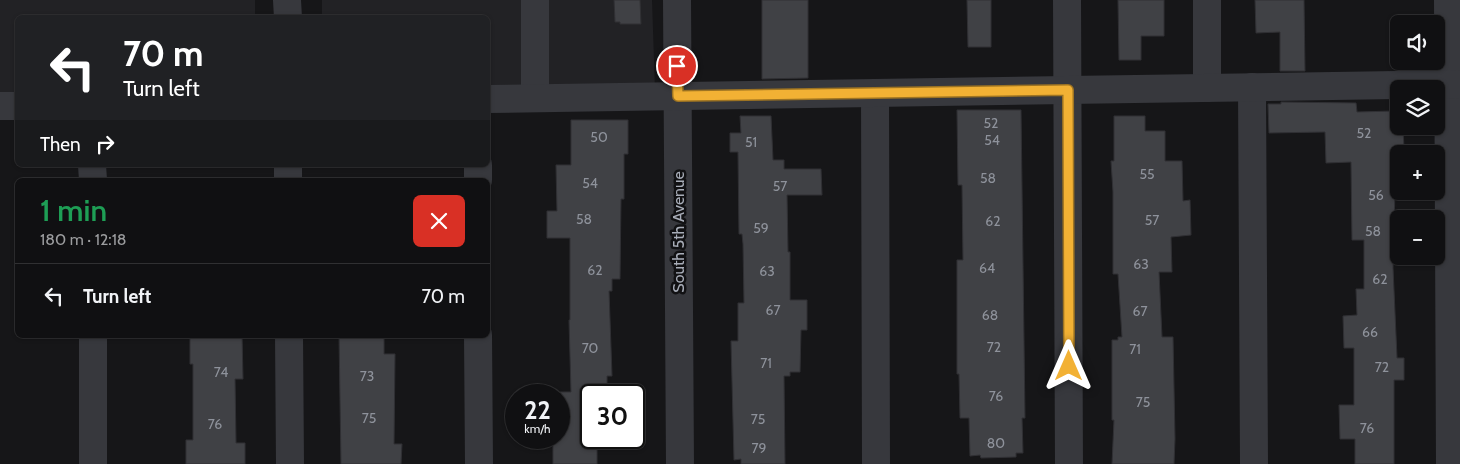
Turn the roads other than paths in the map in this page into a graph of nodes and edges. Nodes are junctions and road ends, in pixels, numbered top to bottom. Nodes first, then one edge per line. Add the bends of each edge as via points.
1 (288, 0) edge
2 (535, 0) edge
3 (677, 0) edge
4 (1068, 0) edge
5 (1207, 0) edge
6 (1448, 0) edge
7 (288, 15) edge
8 (1454, 84) edge
9 (1252, 87) junction
10 (1207, 88) junction
11 (1068, 90) junction
12 (875, 93) junction
13 (678, 96) junction
14 (535, 98) junction
15 (490, 99) edge
16 (0, 106) edge
17 (15, 106) edge
18 (93, 338) edge
19 (289, 338) edge
20 (478, 338) edge
21 (93, 464) edge
22 (290, 464) edge
23 (479, 464) edge
24 (680, 464) edge
25 (876, 464) edge
26 (1069, 464) edge
27 (1254, 464) edge
28 (1450, 464) edge

1 - 7 street
2 - 14 street
3 - 13 street, South 5th Avenue
4 - 11 street
5 - 10 street
6 - 8 street
8 - 9 street
8 - 28 street
9 - 10 street
9 - 27 street
10 - 11 street
11 - 12 street
11 - 26 street
12 - 13 street
12 - 25 street
13 - 14 street
13 - 24 street, South 5th Avenue
14 - 15 street
16 - 17 street
18 - 21 street
19 - 22 street
20 - 23 street

